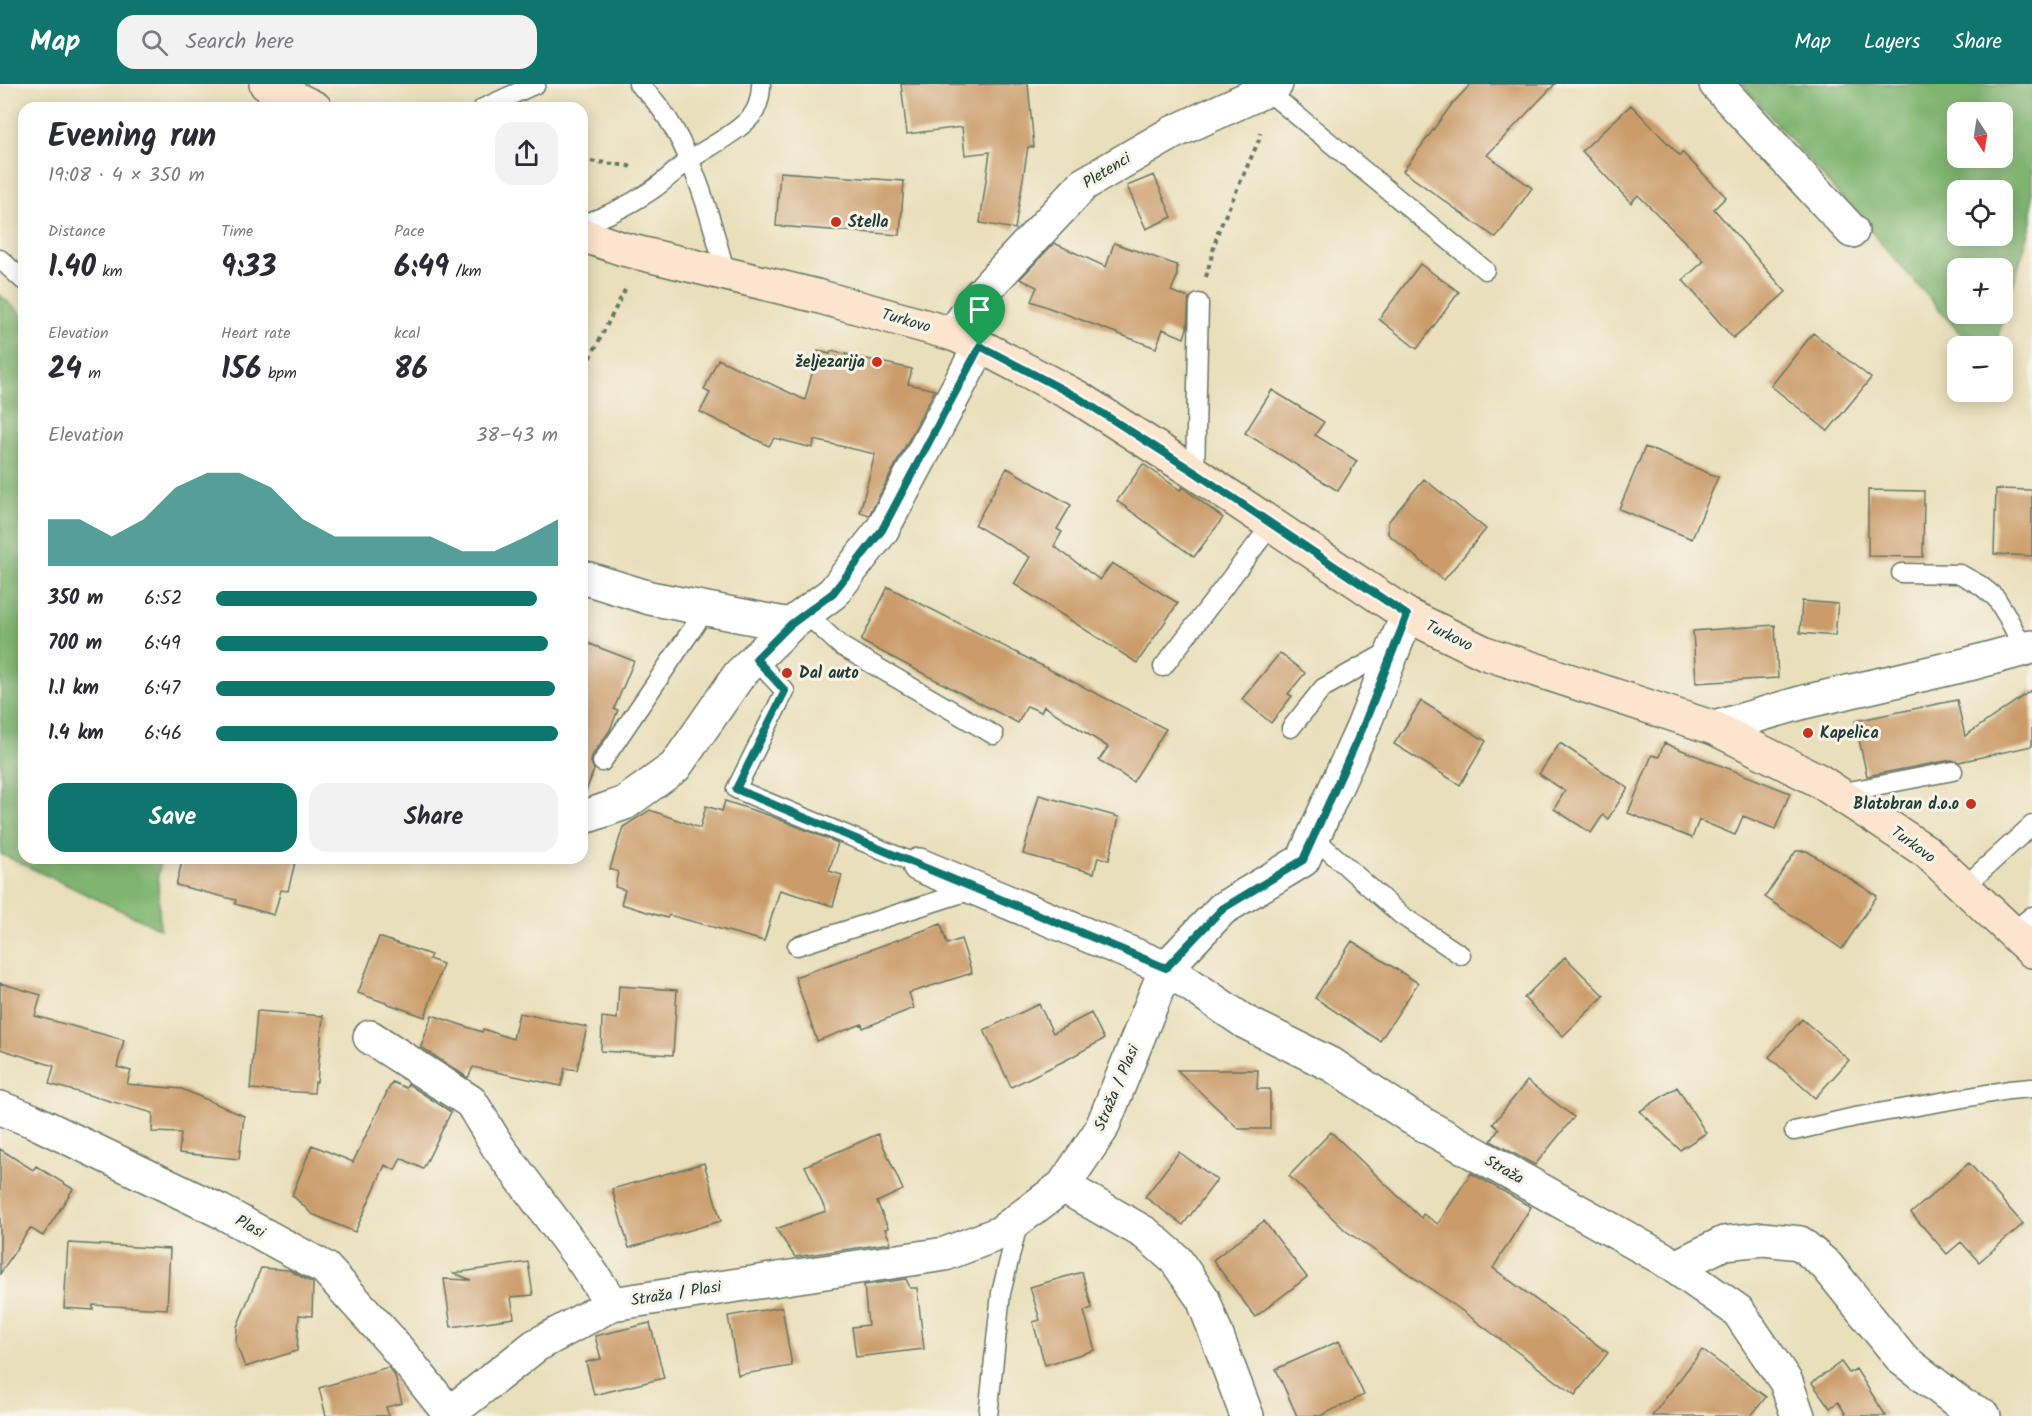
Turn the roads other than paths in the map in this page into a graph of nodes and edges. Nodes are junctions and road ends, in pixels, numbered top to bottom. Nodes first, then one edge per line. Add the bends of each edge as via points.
1 (536, 84) edge
2 (638, 84) edge
3 (761, 84) edge
4 (1716, 84) edge
5 (1271, 87) edge
6 (275, 95) edge
7 (297, 102) edge
8 (496, 102) edge
9 (689, 160) junction
10 (588, 222) edge
11 (1852, 231) dead end
12 (588, 237) edge
13 (0, 259) edge
14 (1485, 270) dead end
15 (726, 275) junction
16 (18, 276) edge
17 (1199, 303) road end
18 (967, 340) junction
19 (1196, 473) junction
20 (1272, 524) junction
21 (1901, 573) dead end
22 (588, 579) edge
23 (706, 609) junction
24 (1407, 615) junction
25 (798, 620) junction
26 (1395, 647) junction
27 (2028, 648) edge
28 (756, 659) junction
29 (1163, 667) dead end
30 (1291, 728) dead end
31 (1714, 728) junction
32 (994, 735) dead end
33 (602, 762) dead end
34 (1953, 771) dead end
35 (1839, 793) junction
36 (588, 816) edge
37 (2032, 825) edge
38 (1313, 837) junction
39 (919, 865) joint
40 (1964, 887) junction
41 (976, 889) junction
42 (2025, 933) edge
43 (797, 946) dead end
44 (1461, 955) dead end
45 (1166, 968) junction
46 (370, 1037) dead end
47 (2032, 1088) edge
48 (0, 1108) edge
49 (1794, 1131) dead end
50 (1063, 1186) junction
51 (1019, 1219) junction
52 (1676, 1267) junction
53 (612, 1304) junction
54 (448, 1414) edge
55 (988, 1416) edge
56 (1247, 1416) edge
57 (1798, 1416) edge
58 (1984, 1416) edge

1 - 8 lane
2 - 9 lane via 665,116
3 - 9 lane via 755,112
4 - 11 street
5 - 14 lane
5 - 18 street, Pletenci via 1172,133 1084,184 979,296
6 - 7 main road
9 - 10 lane via 652,190
9 - 15 lane
12 - 15 main road, Turkovo
13 - 16 lane
15 - 18 main road, Turkovo via 817,296
17 - 19 lane
18 - 19 main road, Turkovo via 1077,397
18 - 25 street, Pletenci via 882,530 833,593
19 - 20 main road, Turkovo
20 - 24 main road, Turkovo
20 - 29 lane
21 - 27 lane via 1960,574 1980,585 1996,598
22 - 23 street via 650,598
23 - 25 street
23 - 33 lane
24 - 26 street, Straža / Plasi
24 - 31 main road, Turkovo via 1485,654
25 - 28 street, Pletenci
25 - 32 lane
26 - 30 lane via 1323,688
26 - 38 street, Straža / Plasi
27 - 31 street
28 - 36 street, Pletenci via 739,675 675,767 626,803
28 - 39 lane via 785,691 736,789
31 - 35 main road, Turkovo
34 - 35 lane
35 - 40 main road, Turkovo via 1927,852
37 - 40 lane
38 - 44 lane via 1401,915
38 - 45 street, Straža / Plasi via 1303,860 1222,909
39 - 41 street
40 - 42 main road, Turkovo
41 - 43 lane
41 - 45 street
45 - 50 street, Straža / Plasi via 1101,1130
45 - 52 street, Straža via 1245,1022 1334,1066 1412,1118
46 - 53 street via 471,1102 498,1147
47 - 49 lane
48 - 54 street, Plasi via 220,1211 325,1268 391,1341
50 - 51 street, Straža / Plasi
50 - 56 street via 1145,1233 1176,1260 1203,1299
51 - 53 street, Straža / Plasi via 1000,1233 945,1254
51 - 55 lane via 1001,1293
52 - 57 street, Straža via 1738,1311 1786,1382
52 - 58 street via 1724,1243 1764,1239 1800,1243 1827,1266 1902,1359 1963,1406
53 - 54 street, Straža / Plasi via 535,1346

